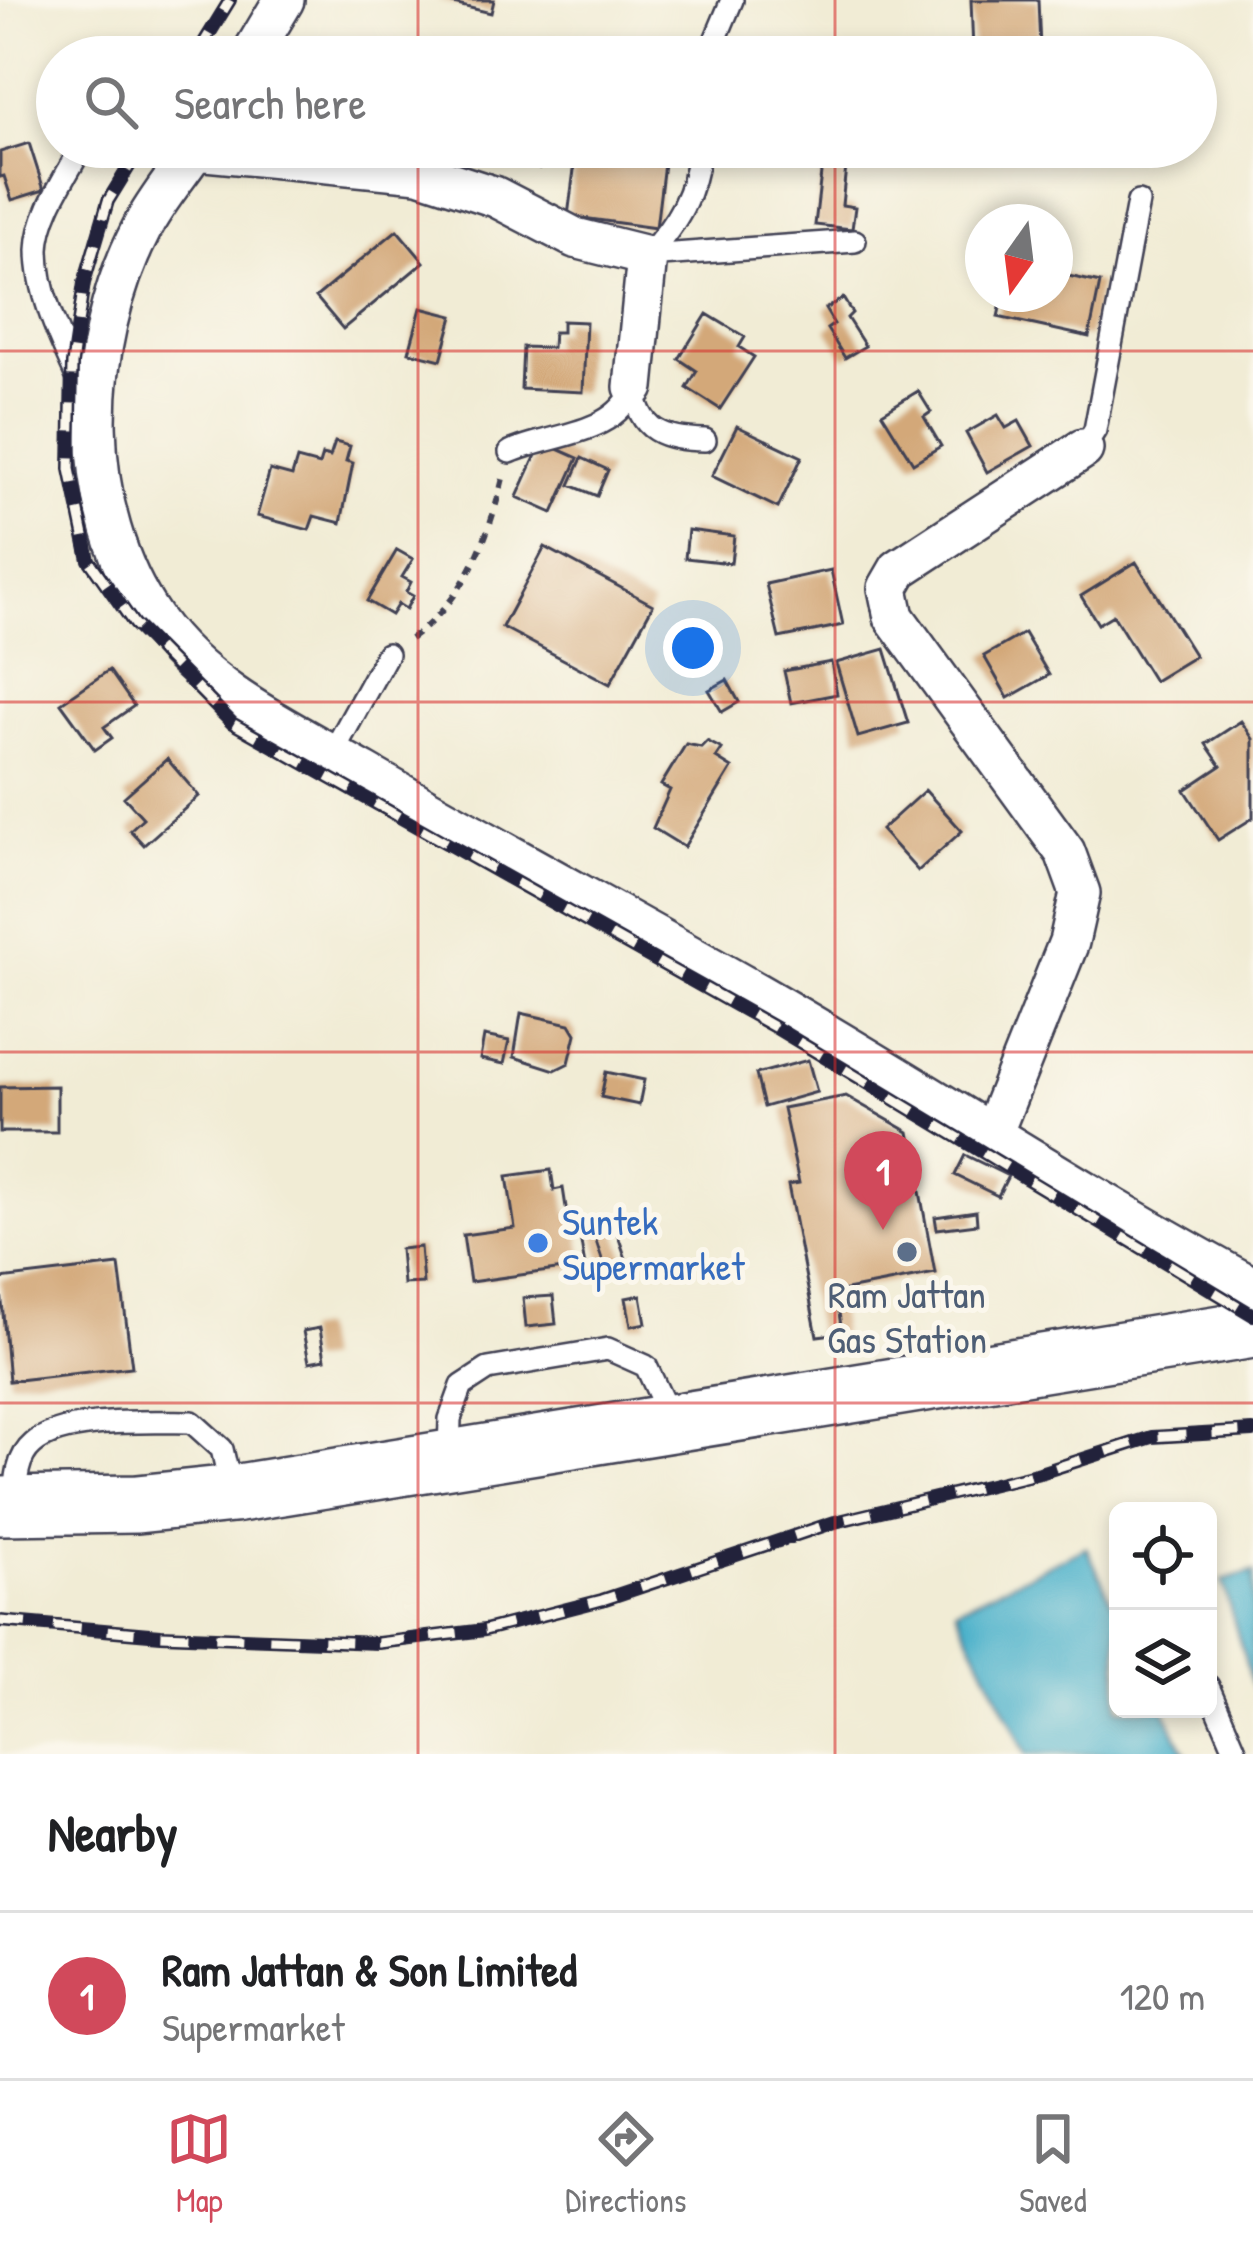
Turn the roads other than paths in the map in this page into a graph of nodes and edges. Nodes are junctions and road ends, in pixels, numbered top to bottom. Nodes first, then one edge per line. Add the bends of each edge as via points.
1 (284, 0) edge
2 (732, 0) edge
3 (263, 36) edge
4 (717, 36) edge
5 (71, 168) edge
6 (182, 168) edge
7 (381, 168) edge
8 (697, 168) edge
9 (1138, 202) dead end
10 (856, 241) dead end
11 (647, 256) junction
12 (634, 387) junction
13 (95, 419) junction
14 (705, 440) dead end
15 (1083, 449) joint
16 (510, 452) road end
17 (387, 654) road end
18 (332, 754) junction
19 (991, 1137) junction
20 (1253, 1287) edge
21 (1253, 1329) edge
22 (673, 1423) junction
23 (448, 1462) junction
24 (232, 1494) junction
25 (8, 1506) edge
26 (1217, 1707) edge
27 (1237, 1754) edge

1 - 3 street
2 - 4 lane
5 - 13 lane via 38,249 46,296
6 - 13 street via 119,281 97,370
7 - 11 street via 496,197 575,238
8 - 11 lane via 677,224
9 - 15 lane via 1095,430
10 - 11 lane
11 - 12 street
12 - 14 lane via 636,414 651,431
12 - 16 lane via 627,405 596,427
13 - 18 street via 112,520 153,619 195,668
15 - 19 street via 899,569 888,588 894,617 1065,852 1080,893 1069,942
17 - 18 lane
18 - 19 street via 750,989
19 - 20 street
21 - 22 main road
22 - 23 main road
22 - 23 lane via 646,1366 608,1349 488,1369 462,1386
23 - 24 main road
24 - 25 main road
24 - 25 lane via 222,1449 192,1422 139,1422 58,1430 30,1445
26 - 27 lane

